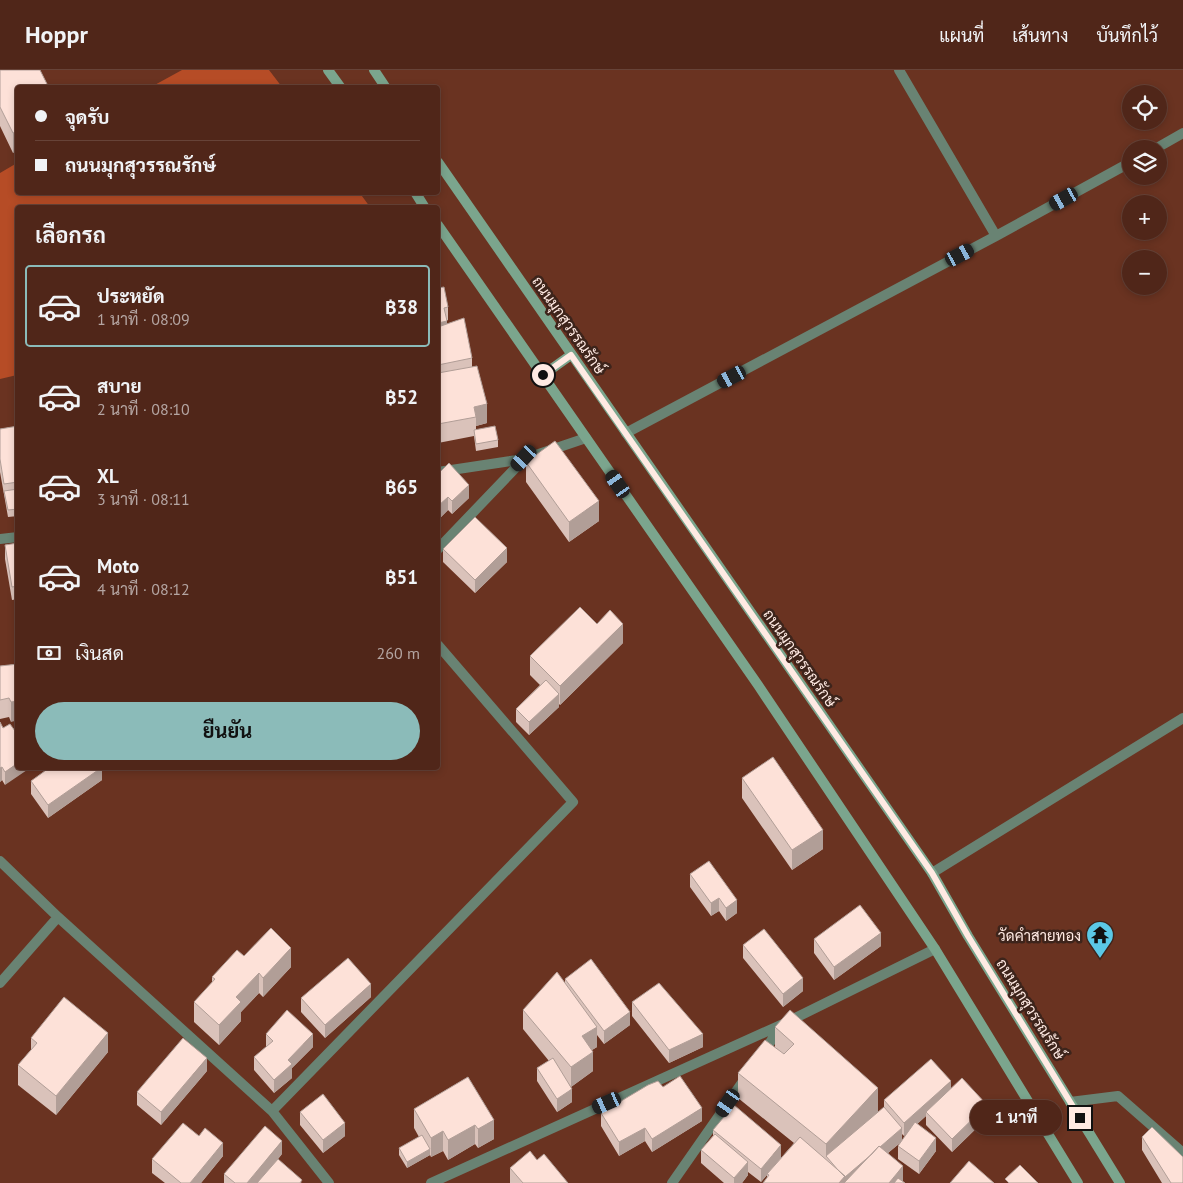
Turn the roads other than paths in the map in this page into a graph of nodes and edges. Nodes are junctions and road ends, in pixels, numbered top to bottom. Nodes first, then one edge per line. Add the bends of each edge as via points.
1 (328, 70) edge
2 (374, 70) edge
3 (899, 70) edge
4 (339, 85) edge
5 (384, 85) edge
6 (1183, 133) edge
7 (1167, 142) edge
8 (440, 165) edge
9 (1122, 167) edge
10 (440, 228) edge
11 (996, 236) junction
12 (571, 355) junction
13 (543, 375) junction
14 (626, 433) junction
15 (586, 438) junction
16 (524, 458) junction
17 (440, 472) edge
18 (15, 537) edge
19 (0, 539) edge
20 (440, 547) edge
21 (440, 647) edge
22 (1183, 718) edge
23 (0, 861) edge
24 (932, 873) junction
25 (58, 917) junction
26 (936, 949) junction
27 (0, 984) edge
28 (783, 1024) junction
29 (1070, 1102) junction
30 (272, 1111) junction
31 (1183, 1153) edge
32 (329, 1183) edge
33 (432, 1183) edge
34 (672, 1183) edge
35 (1078, 1183) edge
36 (1120, 1183) edge

1 - 4 main road
2 - 5 main road
3 - 11 street
6 - 7 street
8 - 12 main road, ถนนมุกสุวรรณรักษ์
9 - 11 street
10 - 13 main road
11 - 14 street
12 - 13 main road
12 - 14 main road, ถนนมุกสุวรรณรักษ์
13 - 15 main road
14 - 24 main road, ถนนมุกสุวรรณรักษ์
15 - 16 street
15 - 26 main road
16 - 17 street
16 - 20 street
18 - 19 street
21 - 30 street via 574,802
22 - 24 street
23 - 25 street
24 - 29 main road, ถนนมุกสุวรรณรักษ์
25 - 27 street
25 - 30 street
26 - 28 street
26 - 35 main road
28 - 33 street
28 - 34 street
29 - 31 street via 1118,1096
29 - 36 main road, ถนนมุกสุวรรณรักษ์
30 - 32 street

